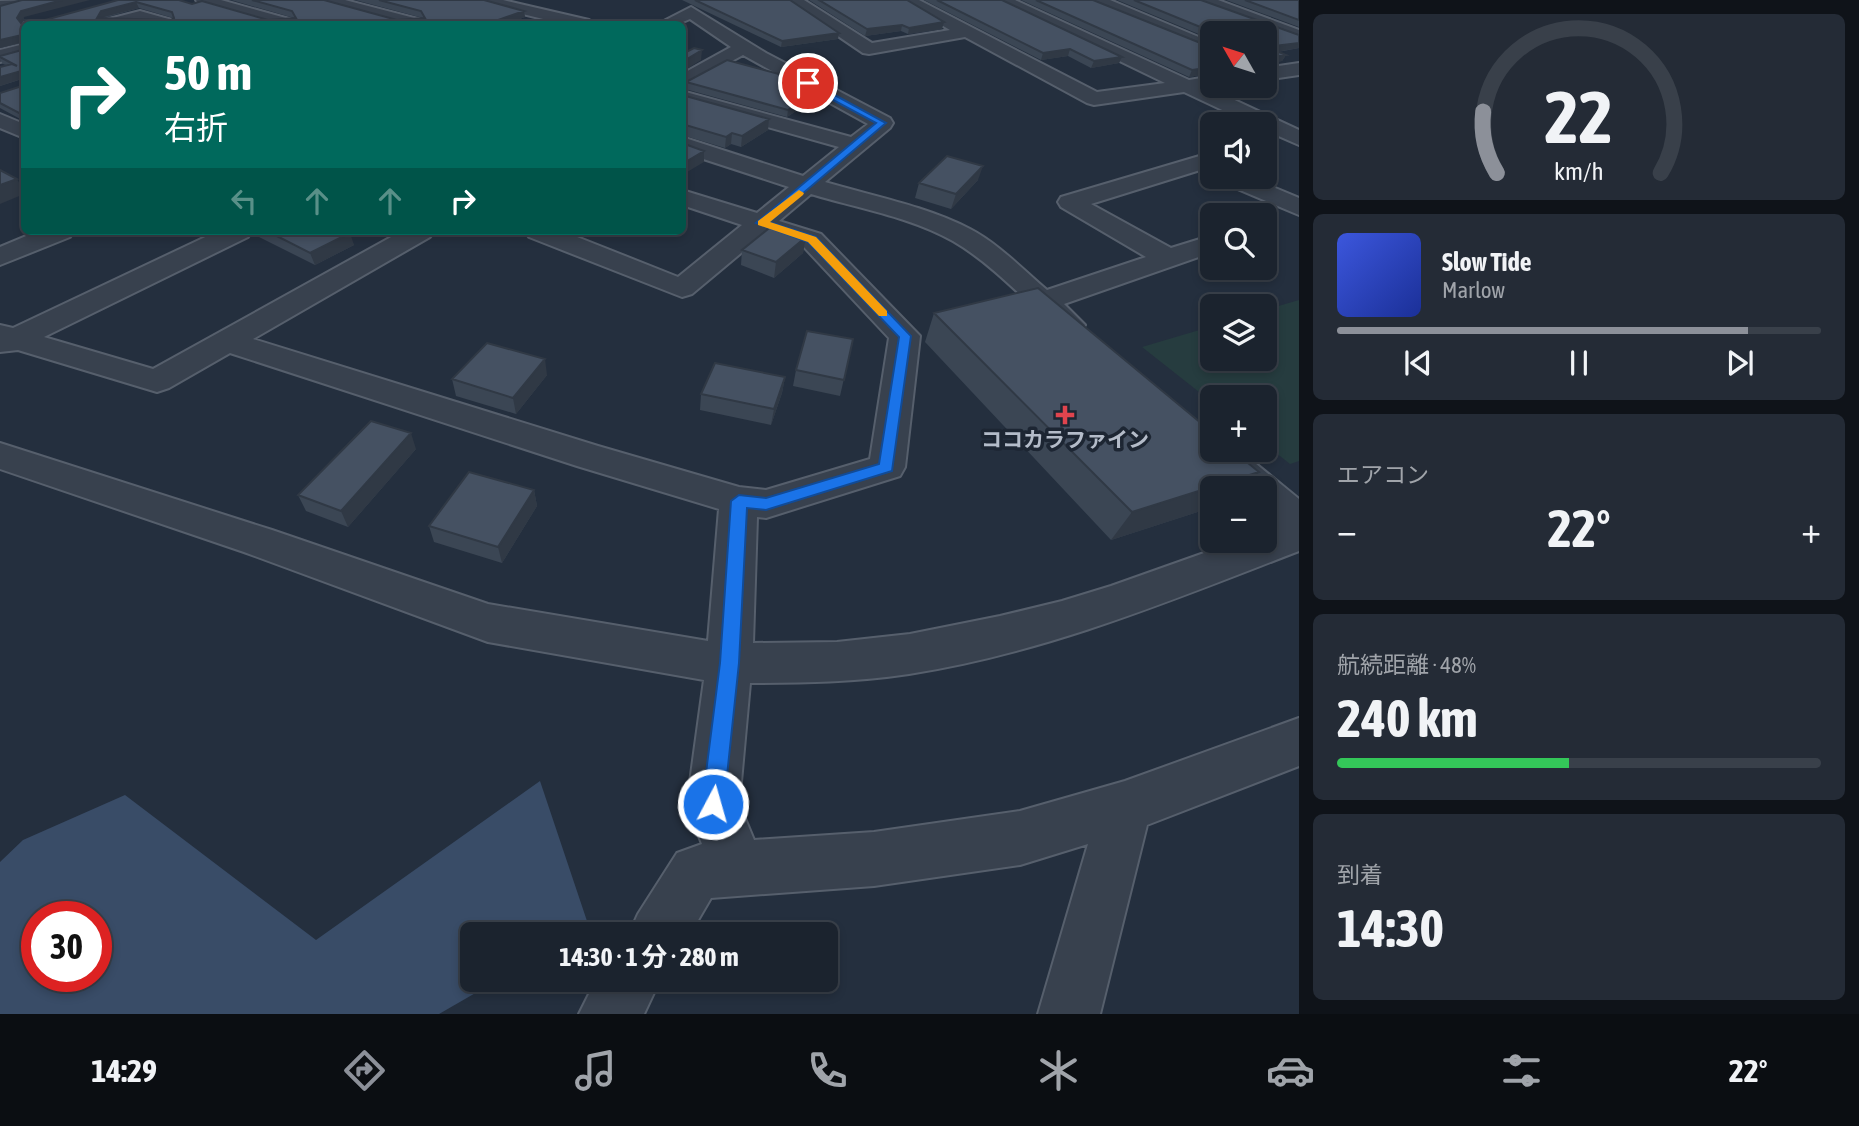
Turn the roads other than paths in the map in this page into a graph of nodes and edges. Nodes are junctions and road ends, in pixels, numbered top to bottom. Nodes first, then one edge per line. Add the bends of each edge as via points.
1 (22, 0) edge
2 (208, 0) edge
3 (329, 0) edge
4 (483, 0) edge
5 (670, 0) edge
6 (793, 0) edge
7 (906, 0) edge
8 (1002, 0) edge
9 (1096, 0) edge
10 (1203, 0) edge
11 (0, 6) edge
12 (691, 12) junction
13 (122, 21) edge
14 (156, 21) edge
15 (277, 21) edge
16 (405, 21) edge
17 (570, 21) edge
18 (672, 21) edge
19 (966, 32) junction
20 (1299, 36) edge
21 (1200, 44) edge
22 (744, 47) junction
23 (21, 50) edge
24 (0, 56) edge
25 (1299, 69) edge
26 (1278, 72) edge
27 (686, 80) edge
28 (1200, 84) edge
29 (1184, 86) junction
30 (686, 98) edge
31 (0, 120) edge
32 (21, 130) edge
33 (1299, 140) edge
34 (686, 145) edge
35 (855, 145) junction
36 (1277, 145) edge
37 (1200, 166) edge
38 (809, 185) junction
39 (1257, 189) edge
40 (686, 198) edge
41 (1299, 207) edge
42 (762, 223) junction
43 (51, 235) edge
44 (226, 235) edge
45 (414, 235) edge
46 (548, 235) edge
47 (1200, 247) edge
48 (2, 254) edge
49 (1168, 258) junction
50 (1044, 301) junction
51 (5, 340) edge
52 (229, 342) junction
53 (1093, 344) edge
54 (0, 456) edge
55 (1230, 462) edge
56 (1247, 476) edge
57 (739, 501) junction
58 (1277, 502) edge
59 (1299, 521) edge
60 (1299, 535) edge
61 (729, 663) junction
62 (1299, 742) edge
63 (1125, 807) junction
64 (738, 869) junction
65 (665, 922) edge
66 (624, 992) edge
67 (610, 1014) edge
68 (1069, 1014) edge

1 - 11 street
2 - 15 street
3 - 16 street
4 - 17 street
5 - 12 street
6 - 19 street via 869,49
7 - 19 street
8 - 29 street
9 - 21 street
10 - 20 street
12 - 18 street
12 - 22 street
13 - 14 street via 140,16
19 - 29 street via 1094,99
22 - 27 street
22 - 35 street via 882,123
23 - 24 street
25 - 26 street
28 - 29 street
29 - 33 street
30 - 35 street
31 - 32 street
33 - 36 street
34 - 38 street
35 - 38 street
37 - 49 street via 1070,202
38 - 42 street
38 - 50 street via 960,234
39 - 41 street
40 - 42 street
42 - 46 street via 682,288
42 - 57 street via 812,240 905,336 887,467 766,504
43 - 48 street
44 - 51 street
45 - 52 street
47 - 49 street
49 - 50 street
50 - 53 street
51 - 52 street via 157,381
52 - 57 street
54 - 61 street via 488,623
55 - 56 street
57 - 61 street
58 - 59 street
60 - 61 street via 1101,608 1000,635 910,654 837,662
61 - 64 street via 713,804
62 - 63 street
63 - 64 street via 1020,838 874,859
63 - 68 street
64 - 65 street via 696,872
66 - 67 street

